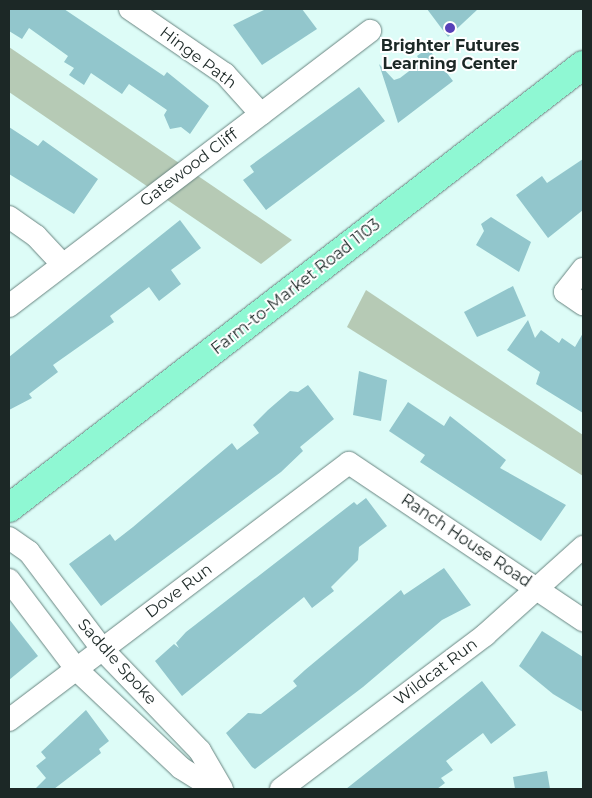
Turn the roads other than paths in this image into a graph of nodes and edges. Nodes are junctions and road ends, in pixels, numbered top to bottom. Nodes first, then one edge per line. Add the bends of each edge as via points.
1 (130, 9) edge
2 (370, 31) dead end
3 (583, 66) edge
4 (261, 114) junction
5 (9, 217) edge
6 (62, 264) junction
7 (583, 268) edge
8 (583, 304) edge
9 (9, 306) edge
10 (349, 463) joint
11 (9, 508) edge
12 (9, 538) edge
13 (583, 547) edge
14 (9, 580) edge
15 (535, 587) junction
16 (583, 620) edge
17 (102, 648) junction
18 (77, 670) junction
19 (9, 720) edge
20 (215, 789) edge
21 (222, 789) edge
22 (281, 789) edge

1 - 4 street, Hinge Path via 224,74
2 - 4 street, Gatewood Cliff
3 - 11 main road, Farm-to-Market Road 1103
4 - 6 street, Gatewood Cliff
5 - 6 street via 36,236
6 - 9 street, Gatewood Cliff
7 - 8 street via 565,292
10 - 15 street, Ranch House Road
10 - 17 street, Dove Run
12 - 17 street, Saddle Spoke via 29,552
13 - 15 street, Wildcat Run
14 - 18 street, Saddle Spoke
15 - 16 street, Ranch House Road
15 - 22 street, Wildcat Run via 485,635
17 - 18 street, Dove Run
17 - 21 street, Saddle Spoke via 200,751
18 - 19 street, Dove Run
18 - 20 street, Saddle Spoke via 181,768

